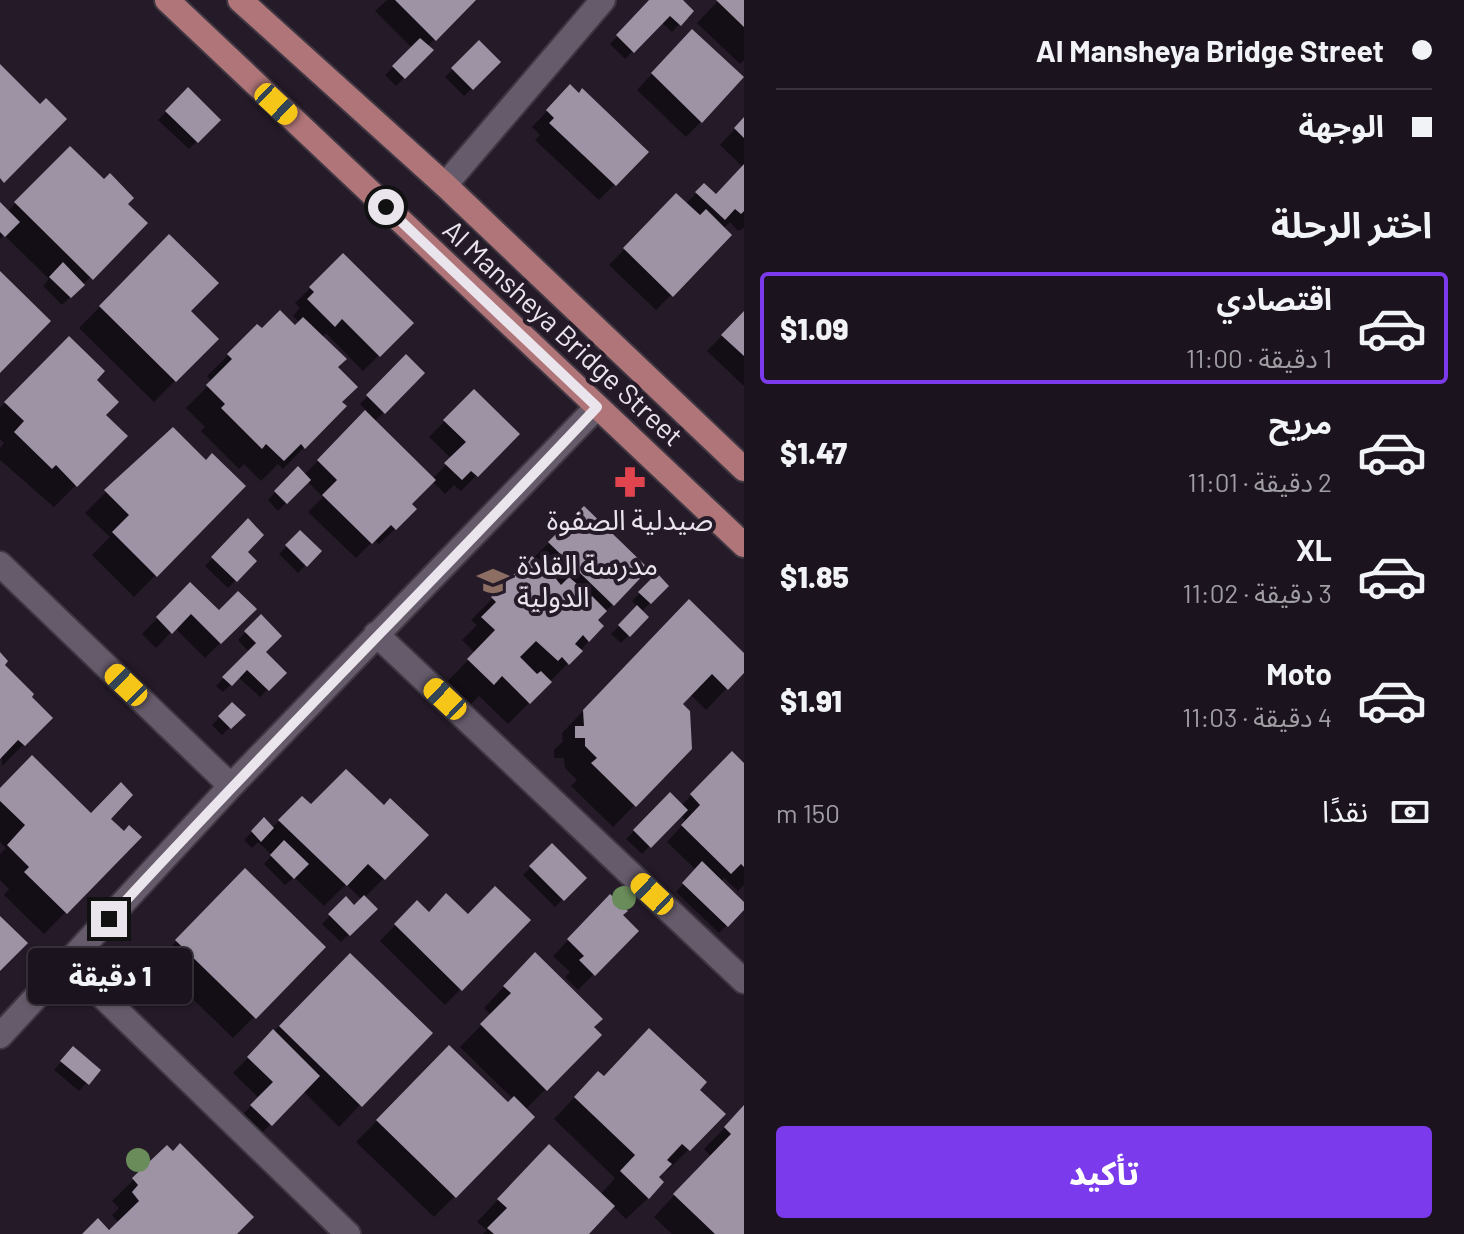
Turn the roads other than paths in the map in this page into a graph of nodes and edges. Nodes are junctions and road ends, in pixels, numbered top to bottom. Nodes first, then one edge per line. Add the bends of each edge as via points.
1 (167, 0) edge
2 (240, 0) edge
3 (603, 0) edge
4 (445, 185) junction
5 (597, 407) junction
6 (744, 469) edge
7 (744, 545) edge
8 (0, 564) edge
9 (376, 634) junction
10 (231, 786) junction
11 (68, 963) junction
12 (744, 981) edge
13 (0, 1036) edge
14 (348, 1234) edge

1 - 5 main road, Al Mansheya Bridge Street
2 - 4 main road, Al Mansheya Bridge Street
3 - 4 street
4 - 6 main road, Al Mansheya Bridge Street
5 - 7 main road, Al Mansheya Bridge Street
5 - 9 street
8 - 10 street
9 - 10 street
9 - 12 street
10 - 11 street
11 - 13 street
11 - 14 street

